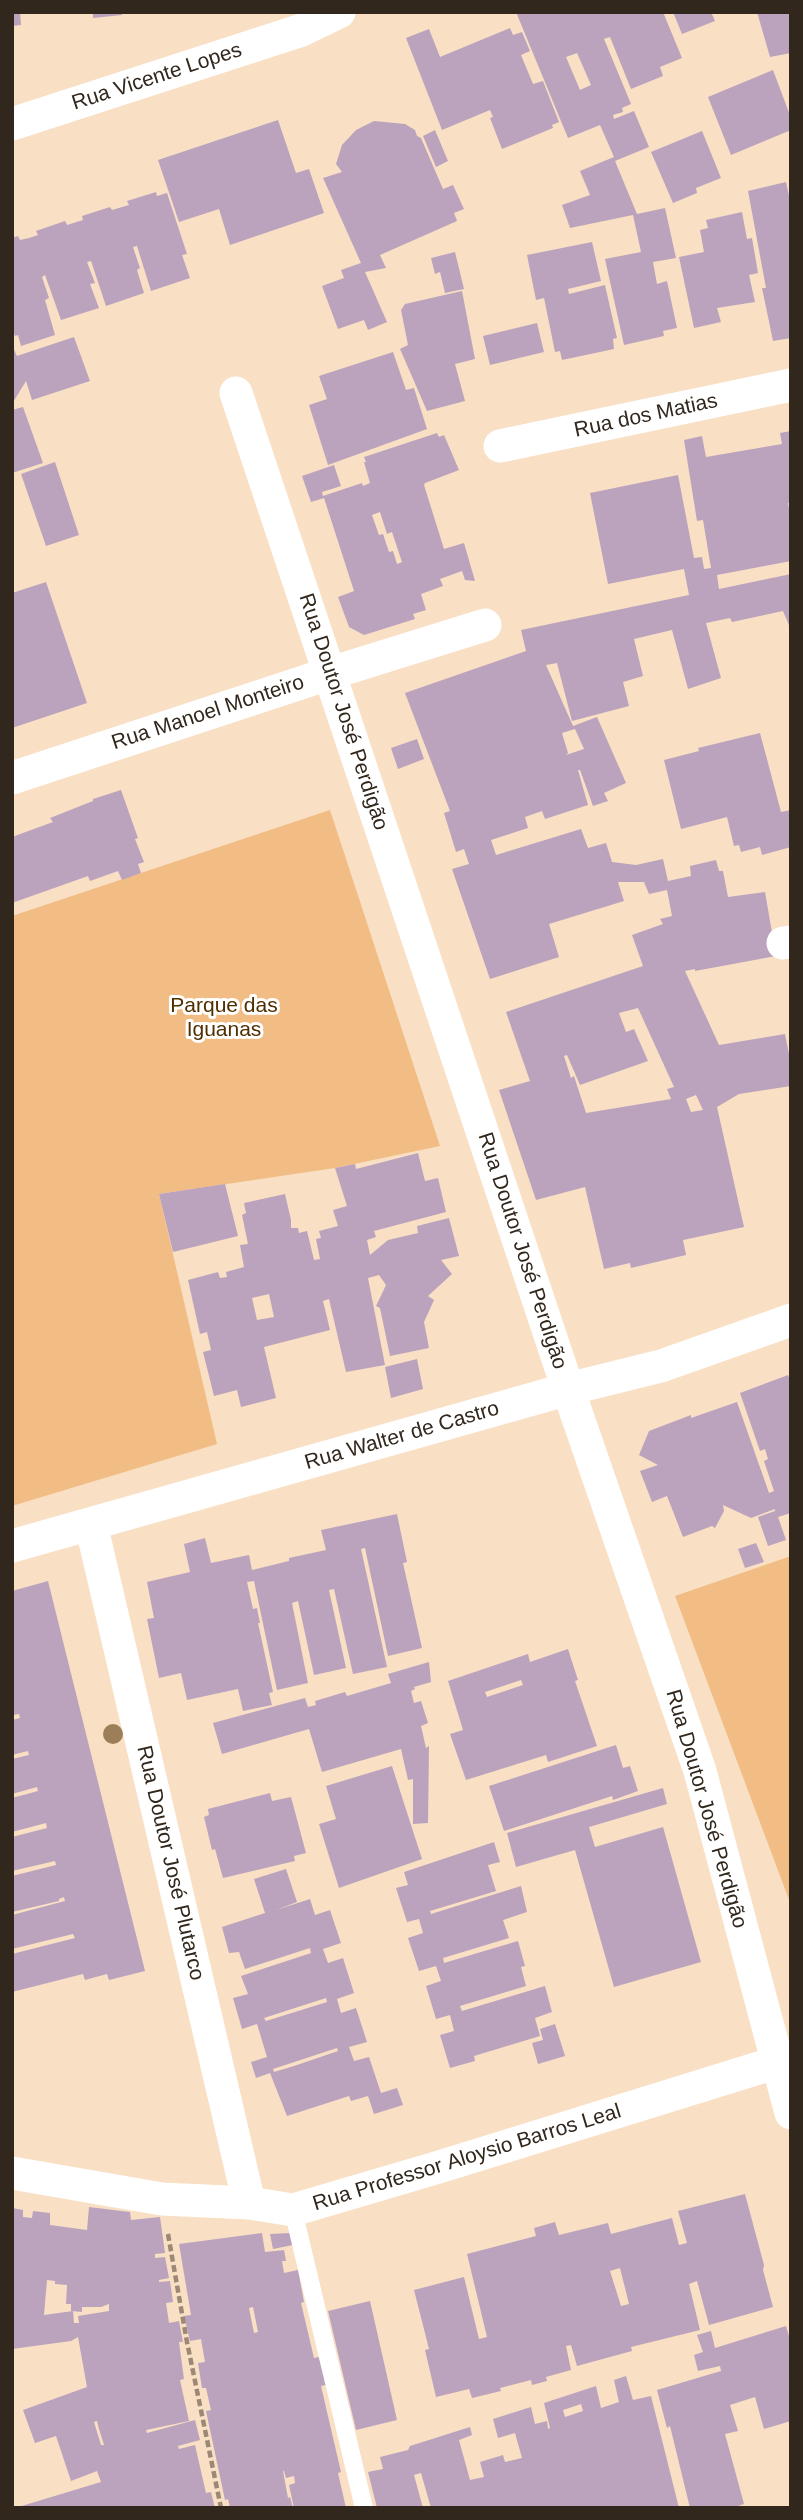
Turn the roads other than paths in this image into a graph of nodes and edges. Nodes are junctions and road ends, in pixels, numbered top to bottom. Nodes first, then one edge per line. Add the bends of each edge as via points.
1 (339, 12) edge
2 (302, 21) edge
3 (12, 124) edge
4 (791, 385) edge
5 (236, 393) dead end
6 (500, 446) dead end
7 (485, 625) dead end
8 (331, 673) junction
9 (12, 778) edge
10 (791, 1320) edge
11 (568, 1389) junction
12 (91, 1524) junction
13 (12, 1546) edge
14 (784, 2060) edge
15 (791, 2113) edge
16 (12, 2173) edge
17 (249, 2203) junction
18 (293, 2210) junction
19 (364, 2508) edge

1 - 2 street, Rua Vicente Lopes
2 - 3 street, Rua Vicente Lopes
4 - 6 street, Rua dos Matias
5 - 8 street, Rua Doutor José Perdigão
7 - 8 street, Rua Manoel Monteiro
8 - 9 street, Rua Manoel Monteiro
8 - 11 street, Rua Doutor José Perdigão
10 - 11 street, Rua Walter de Castro via 661,1366
11 - 12 street, Rua Walter de Castro
11 - 14 street, Rua Doutor José Perdigão via 700,1771
12 - 13 street, Rua Walter de Castro
12 - 17 street, Rua Doutor José Plutarco
14 - 15 street, Rua Doutor José Perdigão
14 - 18 street, Rua Professor Aloysio Barros Leal
16 - 17 street, Rua Professor Aloysio Barros Leal via 162,2199
17 - 18 street, Rua Professor Aloysio Barros Leal
18 - 19 lane

